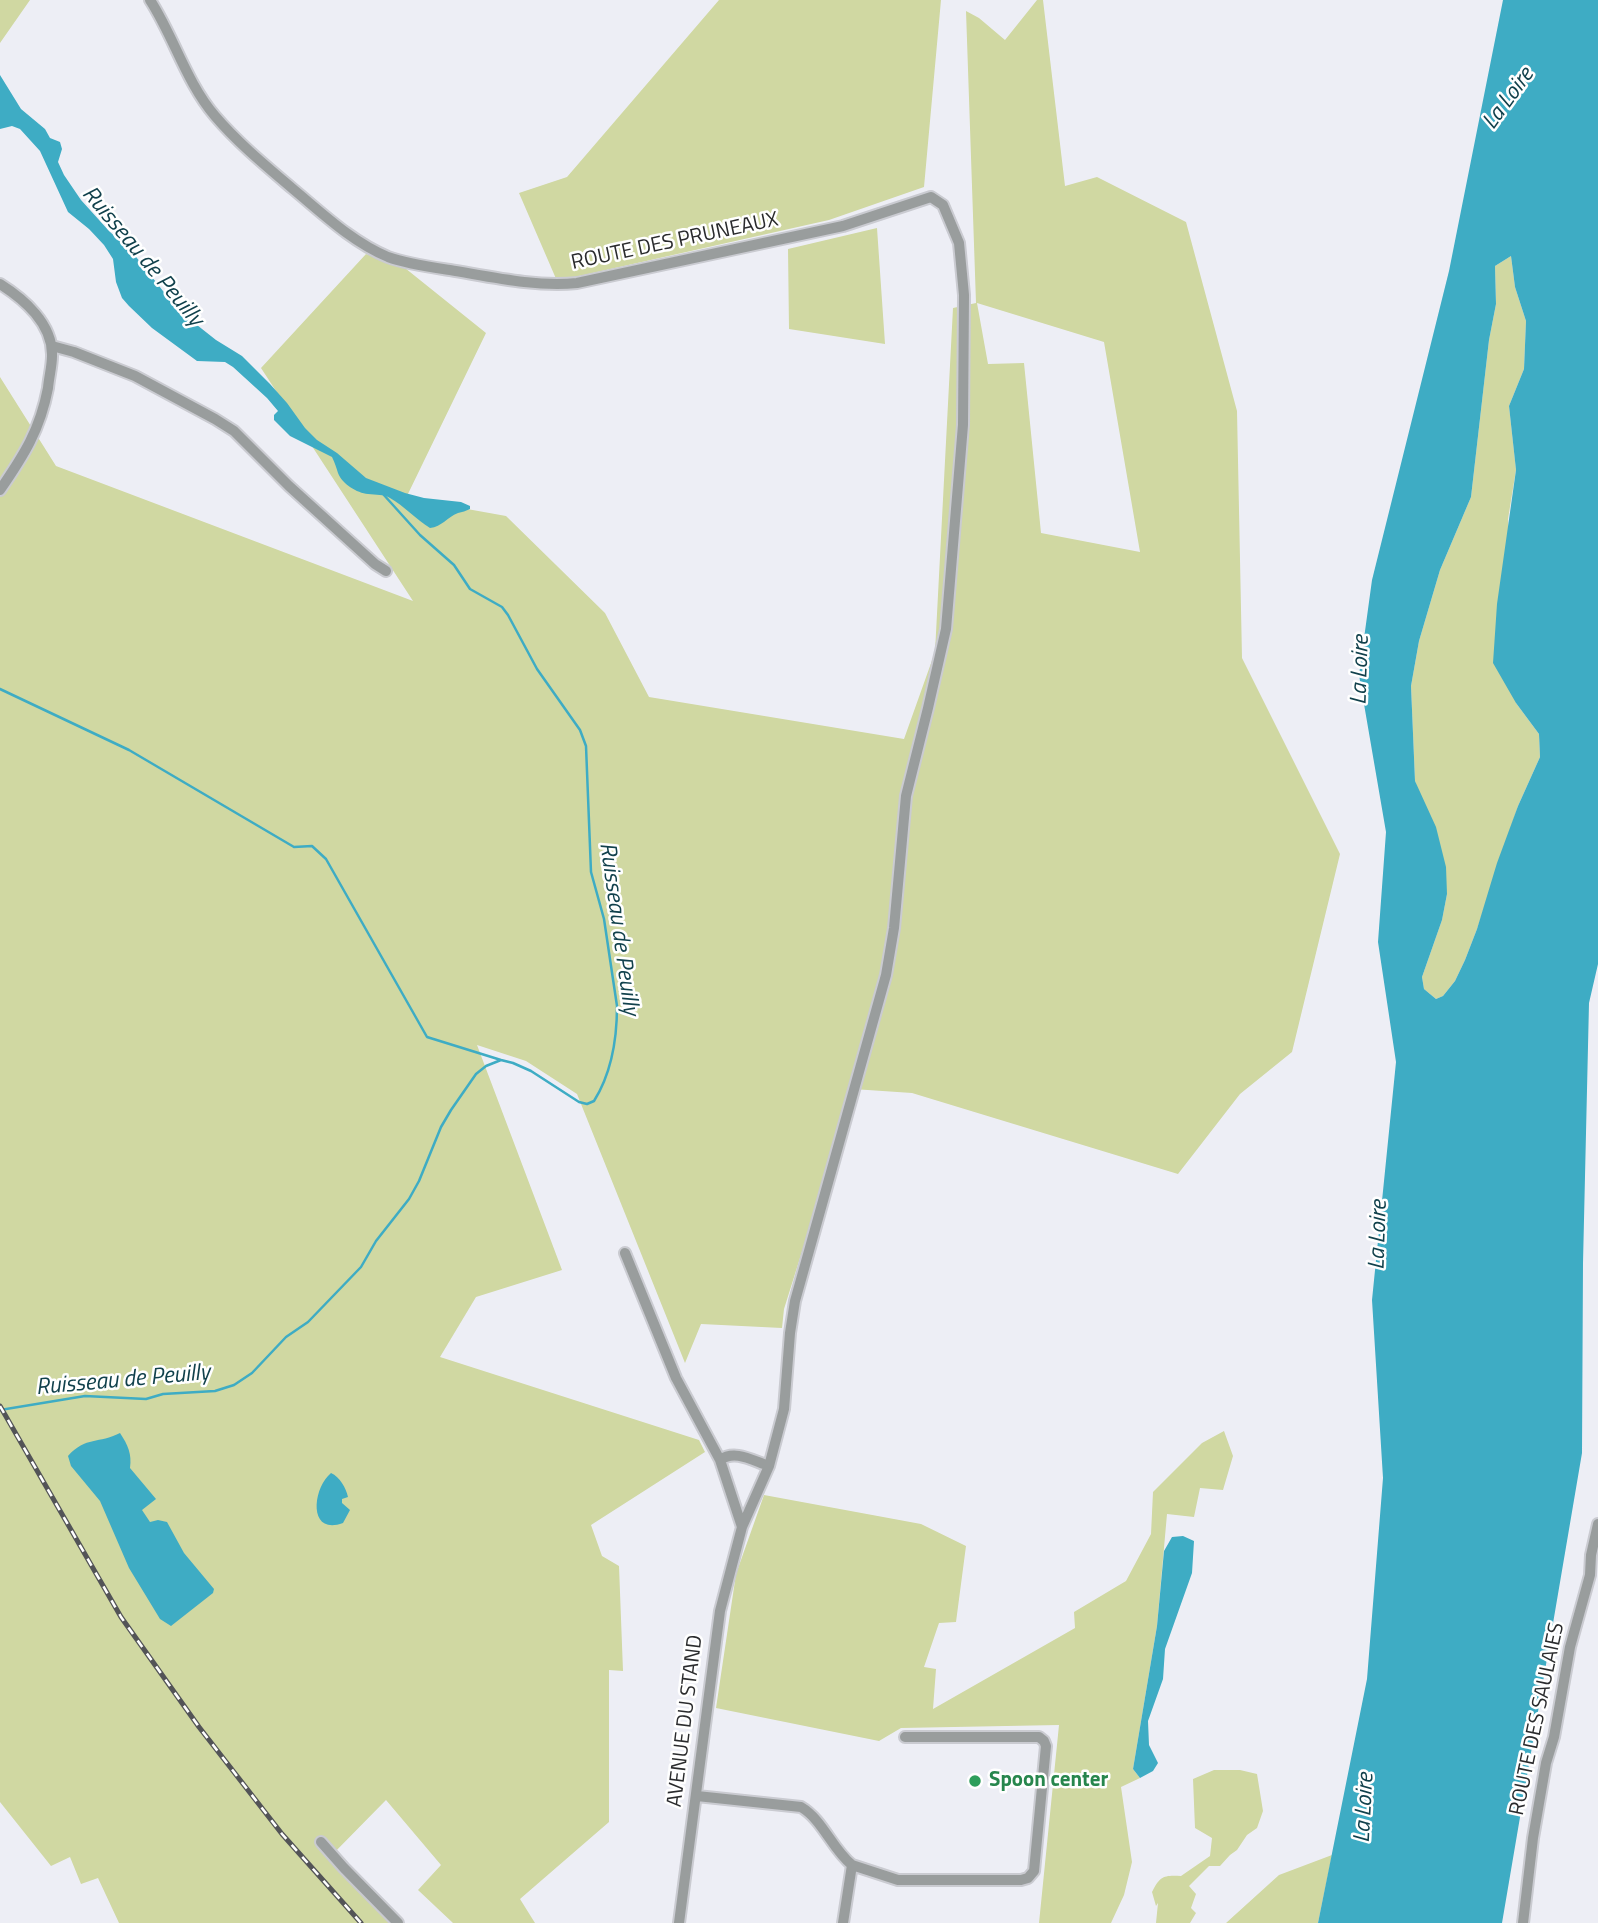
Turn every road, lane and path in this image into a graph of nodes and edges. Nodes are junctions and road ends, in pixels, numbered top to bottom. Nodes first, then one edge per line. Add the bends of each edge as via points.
1 (150, 0) edge
2 (943, 205) joint
3 (0, 284) edge
4 (52, 346) junction
5 (0, 490) edge
6 (386, 571) dead end
7 (625, 1253) dead end
8 (720, 1460) junction
9 (769, 1466) junction
10 (1598, 1524) edge
11 (743, 1527) junction
12 (905, 1737) dead end
13 (696, 1796) junction
14 (321, 1842) dead end
15 (852, 1866) junction
16 (398, 1923) edge
17 (679, 1923) edge
18 (843, 1923) edge
19 (1523, 1923) edge

1 - 2 street, ROUTE DES PRUNEAUX via 196,89 214,116 250,152 359,241 418,265 555,285 577,283 843,226 932,197
2 - 9 street, AVENUE DU STAND via 959,243 964,295 963,425 946,629 906,796 886,975 794,1301 786,1395
3 - 4 street via 38,316
4 - 5 street via 38,428
4 - 6 street via 135,376 234,431
7 - 8 street via 676,1378
8 - 9 street via 735,1455
8 - 11 street
9 - 11 street, AVENUE DU STAND
10 - 19 street, ROUTE DES SAULAIES via 1546,1763
11 - 13 street, AVENUE DU STAND via 720,1611
12 - 15 street via 1039,1737 1044,1741 1034,1871 1021,1880 918,1881
13 - 15 street via 801,1807 810,1812
13 - 17 street, AVENUE DU STAND
14 - 16 street
15 - 18 street

